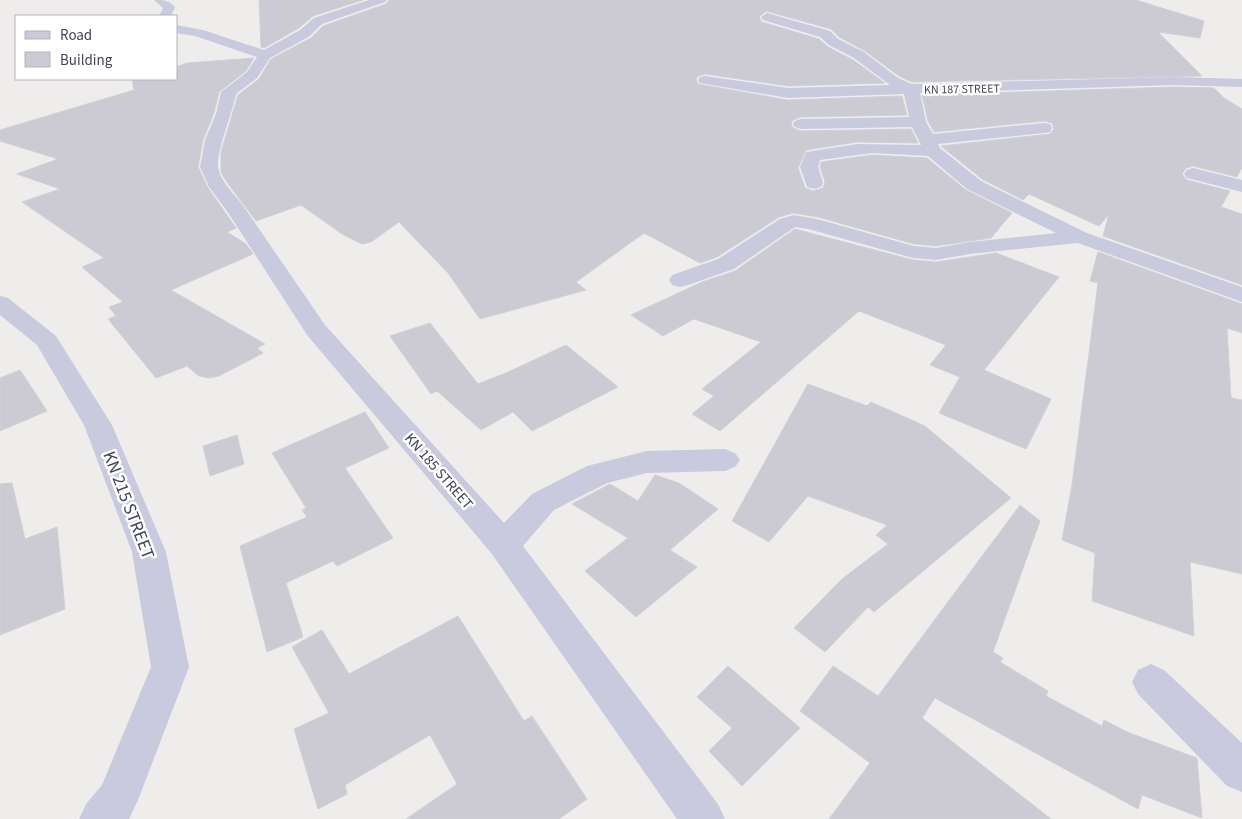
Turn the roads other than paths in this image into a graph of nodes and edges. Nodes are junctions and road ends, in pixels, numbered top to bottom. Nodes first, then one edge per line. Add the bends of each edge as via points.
1 (160, 0) edge
2 (381, 0) edge
3 (165, 15) edge
4 (767, 17) dead end
5 (178, 29) edge
6 (265, 55) junction
7 (705, 80) dead end
8 (1242, 83) edge
9 (911, 89) junction
10 (918, 122) junction
11 (801, 124) dead end
12 (1044, 128) dead end
13 (930, 145) junction
14 (1193, 174) dead end
15 (814, 182) dead end
16 (1242, 186) edge
17 (1080, 237) junction
18 (680, 280) dead end
19 (1242, 295) edge
20 (0, 303) edge
21 (725, 460) dead end
22 (504, 545) junction
23 (1151, 682) dead end
24 (1242, 771) edge
25 (102, 819) edge
26 (703, 819) edge

1 - 3 street via 169,7
2 - 6 street via 318,21 305,33
4 - 9 street via 825,34 830,41 851,50 894,83
5 - 6 street
6 - 22 street, KN 185 STREET via 252,75 229,92 209,167 218,187 316,330
7 - 9 street via 788,93
8 - 9 street, KN 187 STREET via 1174,81
9 - 10 street, KN 187 STREET
10 - 11 street
10 - 13 street, KN 187 STREET
12 - 13 street
13 - 15 street via 859,148 812,156 809,167
13 - 17 street, KN 187 STREET via 974,185
14 - 16 street
17 - 18 street via 936,254 913,252 810,223 794,222 726,264
17 - 19 street, KN 187 STREET
20 - 25 street, KN 215 STREET via 47,341 93,417 149,552 170,668 117,800
21 - 22 street via 647,462 598,474 542,502
22 - 26 street, KN 185 STREET
23 - 24 street

